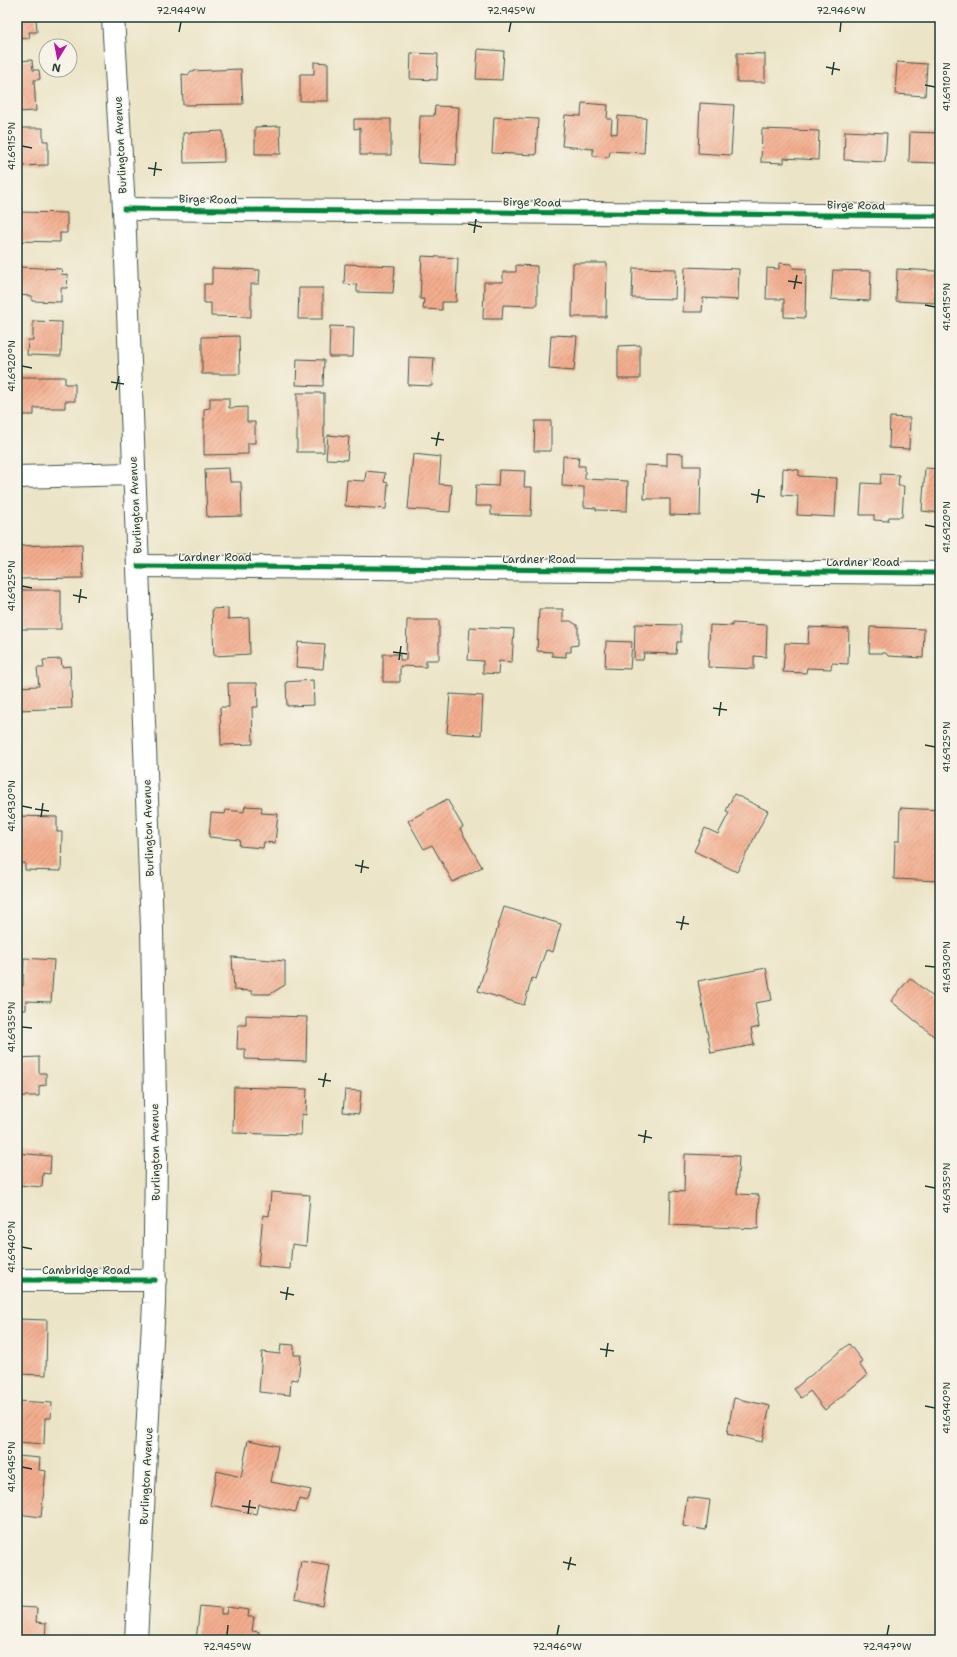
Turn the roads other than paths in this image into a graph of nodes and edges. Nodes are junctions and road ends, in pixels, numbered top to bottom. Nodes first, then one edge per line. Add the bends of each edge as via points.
1 (113, 17) edge
2 (124, 209) junction
3 (940, 216) edge
4 (133, 474) junction
5 (17, 477) edge
6 (138, 566) junction
7 (940, 573) edge
8 (17, 1280) edge
9 (155, 1280) junction
10 (136, 1640) edge

1 - 2 street, Burlington Avenue
2 - 3 street, Birge Road
2 - 4 street, Burlington Avenue
4 - 5 street
4 - 6 street, Burlington Avenue
6 - 7 street, Lardner Road
6 - 9 street, Burlington Avenue via 152,927 156,1162
8 - 9 street, Cambridge Road
9 - 10 street, Burlington Avenue

